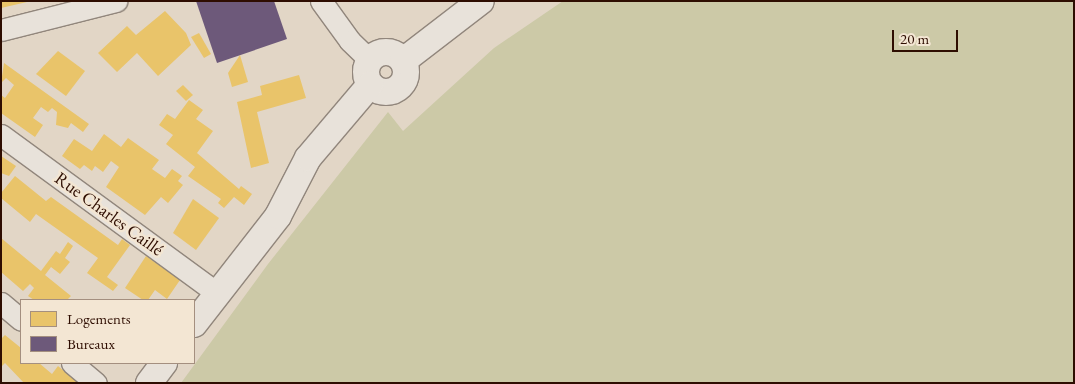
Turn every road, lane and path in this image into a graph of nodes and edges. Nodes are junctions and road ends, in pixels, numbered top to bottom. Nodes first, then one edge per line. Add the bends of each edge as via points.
1 (116, 1) edge
2 (321, 1) edge
3 (481, 1) edge
4 (1, 30) edge
5 (403, 61) junction
6 (370, 72) junction
7 (1, 135) edge
8 (217, 293) junction
9 (1, 303) edge
10 (20, 319) edge
11 (195, 323) edge
12 (73, 364) edge
13 (163, 364) edge
14 (96, 383) edge
15 (149, 383) edge

1 - 4 street
2 - 6 street
3 - 5 street
5 - 6 street via 387,52
5 - 6 street via 406,74 400,87 381,92
6 - 8 street via 308,158 278,216
7 - 8 street, Rue Charles Caillé
8 - 11 street
9 - 10 street
12 - 14 street
13 - 15 street

